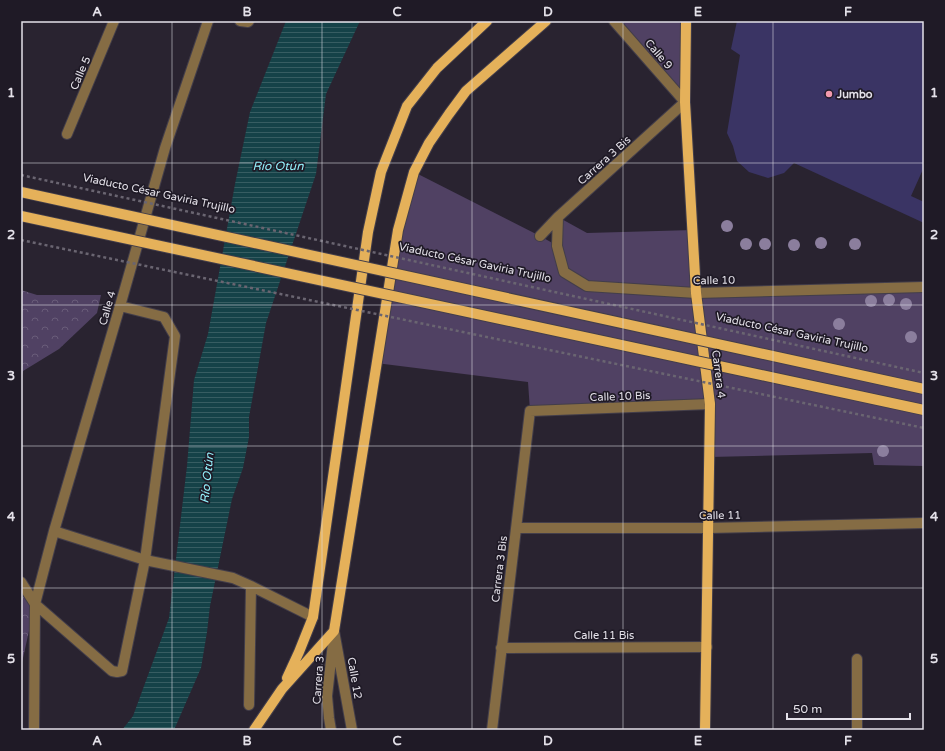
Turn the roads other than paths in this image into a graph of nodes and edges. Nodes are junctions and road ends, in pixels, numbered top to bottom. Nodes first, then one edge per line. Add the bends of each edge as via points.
1 (114, 21) edge
2 (208, 21) edge
3 (487, 21) edge
4 (546, 21) edge
5 (614, 21) edge
6 (686, 22) edge
7 (685, 102) junction
8 (67, 134) dead end
9 (21, 192) edge
10 (21, 216) edge
11 (558, 217) junction
12 (540, 236) dead end
13 (924, 287) edge
14 (696, 293) junction
15 (120, 306) junction
16 (924, 388) edge
17 (710, 404) junction
18 (924, 410) edge
19 (530, 411) joint
20 (924, 523) edge
21 (516, 528) junction
22 (708, 528) junction
23 (54, 531) junction
24 (145, 560) junction
25 (21, 582) edge
26 (251, 586) junction
27 (35, 604) junction
28 (313, 617) junction
29 (334, 631) junction
30 (707, 646) junction
31 (501, 648) junction
32 (857, 659) dead end
33 (282, 689) junction
34 (249, 705) dead end
35 (34, 730) edge
36 (254, 730) edge
37 (331, 730) edge
38 (352, 730) edge
39 (492, 730) edge
40 (705, 730) edge
41 (857, 730) edge

1 - 8 street, Calle 5
2 - 15 street, Calle 4 via 165,148
3 - 28 main road via 437,68 407,106 381,172 368,232
4 - 29 main road via 466,91 429,143 414,172 398,230
5 - 7 street, Calle 9
6 - 7 main road, Carrera 4
7 - 11 street, Carrera 3 Bis
7 - 14 main road, Carrera 4
9 - 16 main road, bridge
10 - 18 main road, bridge
11 - 12 street, Carrera 3 Bis
11 - 14 street, Calle 10 via 557,246 564,272 587,286
13 - 14 street, Calle 10
14 - 17 main road, Carrera 4
15 - 23 street, Calle 4
15 - 24 street via 164,317 175,336
17 - 19 street, Calle 10 Bis
17 - 22 main road, Carrera 4
19 - 21 street, Carrera 3 Bis
20 - 22 street, Calle 11
21 - 22 street, Calle 11
21 - 31 street, Carrera 3 Bis
22 - 30 main road, Carrera 4
23 - 24 street
23 - 27 street, Calle 4
24 - 26 street via 233,578
24 - 27 street via 122,671 112,671
25 - 27 street
26 - 28 street
26 - 34 street
27 - 35 street, Calle 4
28 - 33 main road
29 - 33 main road
29 - 37 street, Carrera 3 via 327,696
29 - 38 street, Calle 12
30 - 31 street, Calle 11 Bis
30 - 40 main road, Carrera 4
31 - 39 street, Carrera 3 Bis
32 - 41 street
33 - 36 main road

